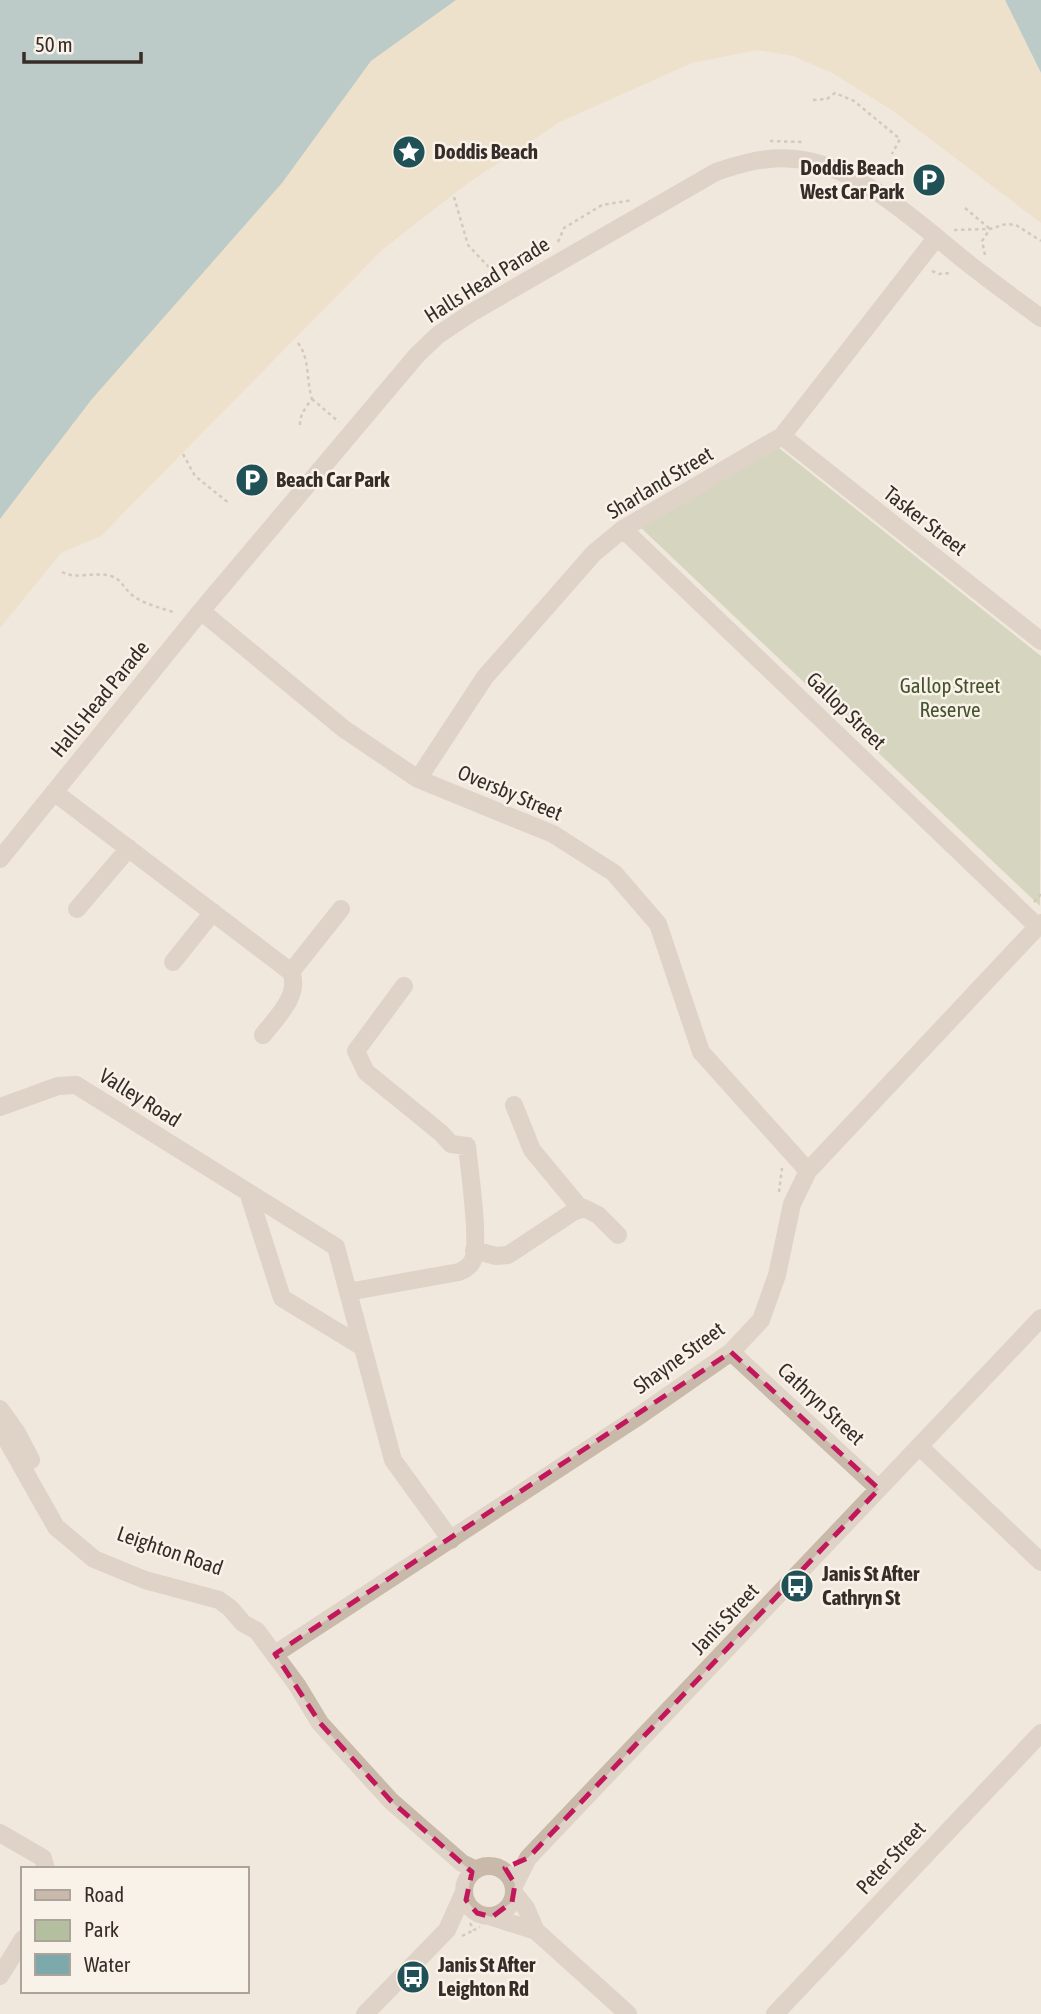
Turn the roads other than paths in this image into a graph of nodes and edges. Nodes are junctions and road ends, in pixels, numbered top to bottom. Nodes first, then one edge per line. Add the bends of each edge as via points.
1 (942, 232) junction
2 (1041, 318) edge
3 (782, 436) junction
4 (623, 529) junction
5 (201, 611) junction
6 (1041, 641) edge
7 (418, 779) junction
8 (54, 792) junction
9 (129, 848) junction
10 (0, 859) edge
11 (77, 909) dead end
12 (341, 909) dead end
13 (213, 912) junction
14 (1040, 925) edge
15 (173, 962) dead end
16 (292, 972) junction
17 (404, 986) dead end
18 (263, 1035) dead end
19 (514, 1105) dead end
20 (0, 1107) edge
21 (808, 1171) junction
22 (248, 1192) junction
23 (573, 1212) junction
24 (618, 1235) dead end
25 (474, 1250) junction
26 (348, 1292) junction
27 (1041, 1318) edge
28 (361, 1346) junction
29 (731, 1352) junction
30 (0, 1409) edge
31 (0, 1428) edge
32 (920, 1447) junction
33 (879, 1489) junction
34 (451, 1539) junction
35 (1041, 1562) edge
36 (257, 1631) junction
37 (275, 1654) junction
38 (1041, 1733) edge
39 (0, 1833) edge
40 (528, 1858) junction
41 (45, 1867) edge
42 (502, 1869) junction
43 (467, 1877) junction
44 (515, 1889) junction
45 (486, 1916) junction
46 (447, 1930) junction
47 (536, 1931) junction
48 (21, 1942) edge
49 (0, 1976) edge
50 (365, 2014) edge
51 (628, 2014) edge
52 (775, 2014) edge

1 - 2 street, Halls Head Parade
1 - 3 street, Sharland Street
1 - 5 street, Halls Head Parade via 825,165 769,158 716,172 438,335 343,440
3 - 4 street, Sharland Street
3 - 6 street, Tasker Street
4 - 7 street, Sharland Street via 594,554 485,677
4 - 14 street, Gallop Street
5 - 7 street, Oversby Street via 344,729
5 - 8 street, Halls Head Parade
7 - 21 street, Oversby Street via 553,834 614,873 658,924 701,1052
8 - 9 street
8 - 10 street, Halls Head Parade
9 - 11 street
9 - 13 street
12 - 16 street
13 - 15 street
13 - 16 street
14 - 21 street, Shayne Street
16 - 18 street via 292,995
17 - 25 street via 356,1051 366,1072 451,1144 467,1146
19 - 23 street via 532,1150 576,1203
20 - 22 street, Valley Road via 58,1086 76,1085
21 - 29 street, Shayne Street via 792,1205 777,1275 761,1320
22 - 26 street, Valley Road via 336,1247
22 - 28 street via 282,1298
23 - 24 street via 584,1208 598,1215
23 - 25 street via 508,1255
25 - 26 street via 473,1260 459,1272
26 - 28 street, Valley Road
27 - 32 street, Janis Street
28 - 34 street, Valley Road via 393,1460
29 - 33 street, Cathryn Street
29 - 34 street, Shayne Street
30 - 36 street, Leighton Road via 73,1532 97,1550 143,1569 220,1591 249,1614
31 - 36 street, Leighton Road via 56,1527 94,1559 145,1580 219,1600
32 - 33 street, Janis Street
32 - 35 street
33 - 40 street, Janis Street
34 - 37 street, Shayne Street
36 - 37 street, Leighton Road
37 - 43 street, Leighton Road via 320,1723
38 - 52 street, Peter Street
39 - 41 street via 43,1858
40 - 42 street, Janis Street
40 - 44 street, Janis Street
42 - 43 street via 493,1866
42 - 44 street
43 - 45 street, Leighton Road via 470,1908
43 - 46 street
44 - 45 street via 507,1909
44 - 47 street
45 - 46 street
45 - 47 street
46 - 50 street
47 - 51 street
48 - 49 street

